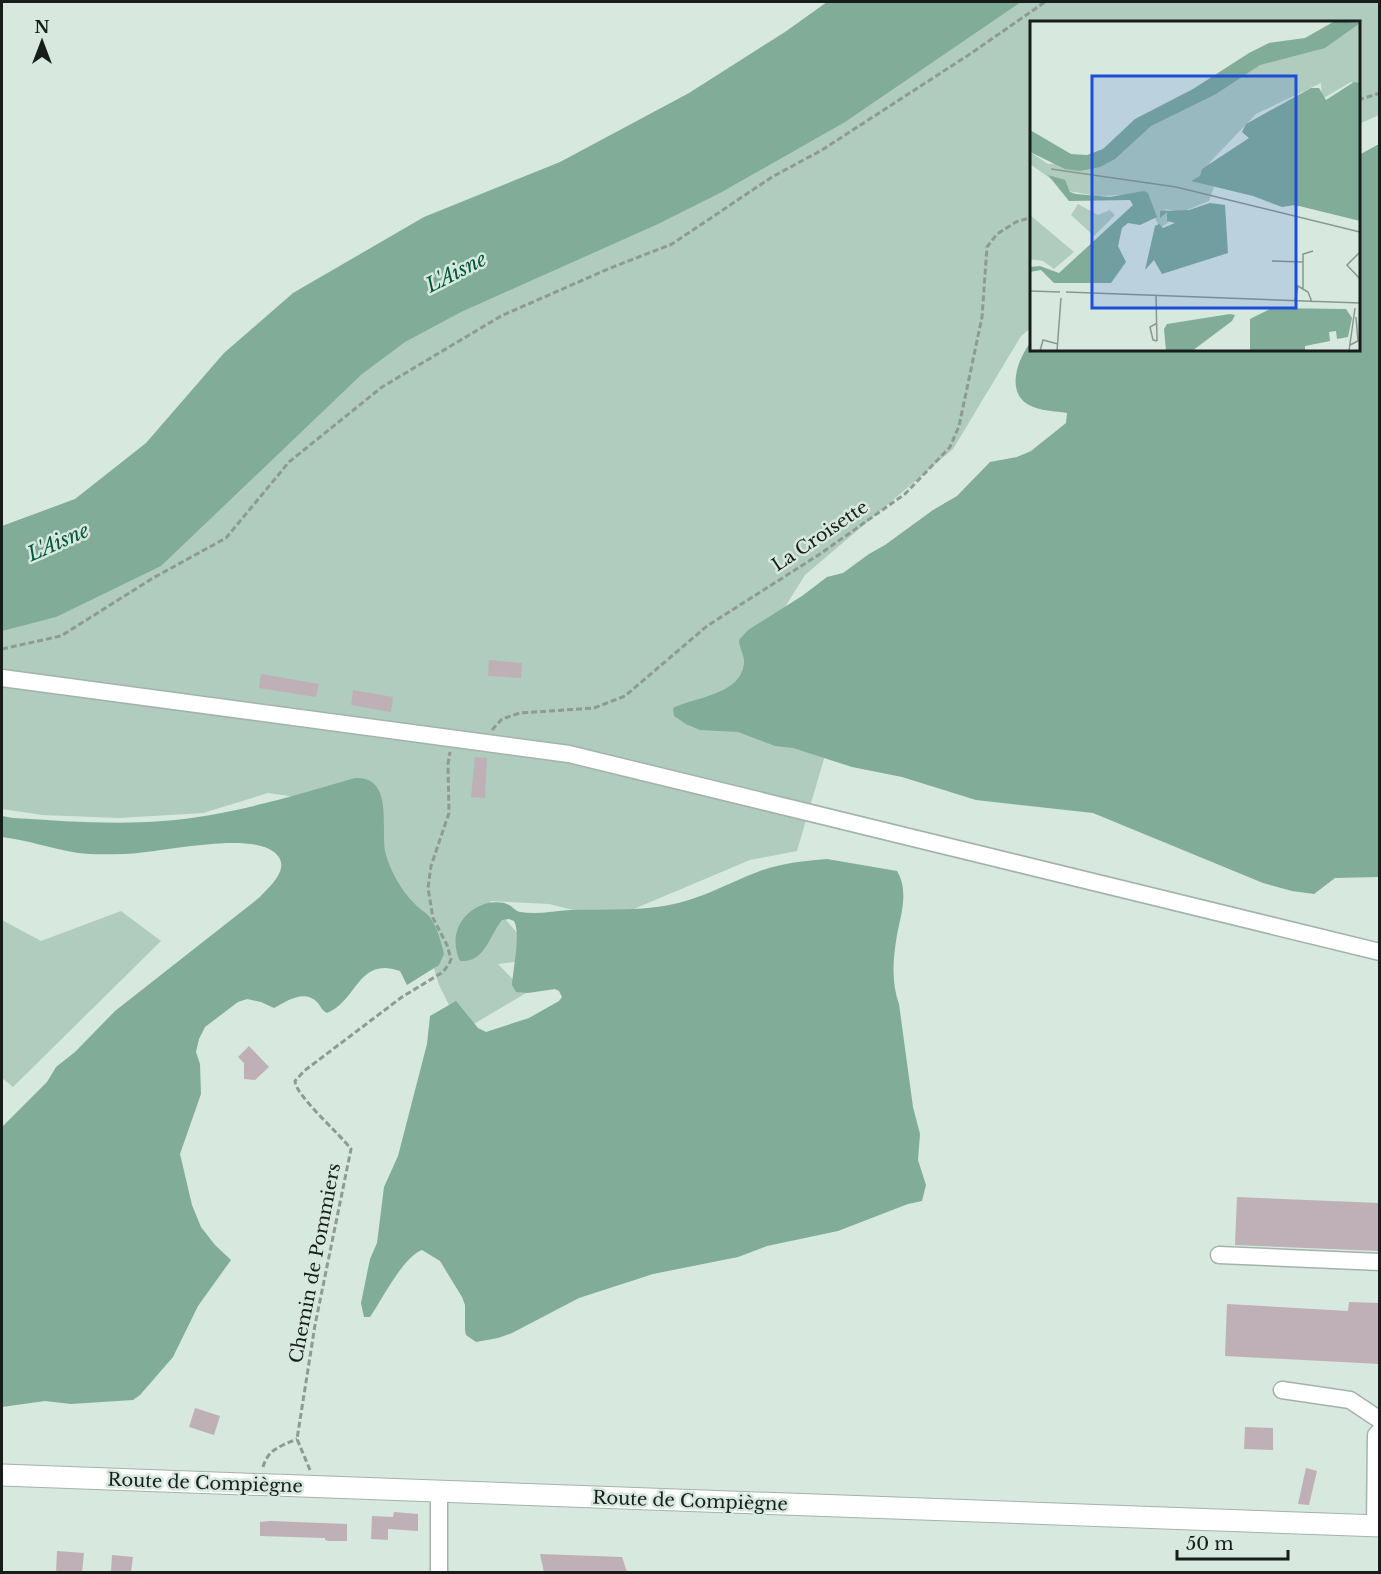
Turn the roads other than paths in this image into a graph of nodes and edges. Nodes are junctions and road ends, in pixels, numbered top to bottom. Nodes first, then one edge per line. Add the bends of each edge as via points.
1 (2, 678) edge
2 (1380, 952) edge
3 (1219, 1255) dead end
4 (1380, 1262) edge
5 (1282, 1390) dead end
6 (1380, 1420) edge
7 (1380, 1431) edge
8 (2, 1475) edge
9 (1377, 1487) edge
10 (439, 1491) junction
11 (1377, 1526) edge
12 (439, 1572) edge

1 - 2 lane via 569,754
3 - 4 lane
5 - 6 lane via 1350,1400
7 - 9 lane via 1376,1436
8 - 10 main road, Route de Compiègne
9 - 11 lane
10 - 11 main road, Route de Compiègne
10 - 12 lane

